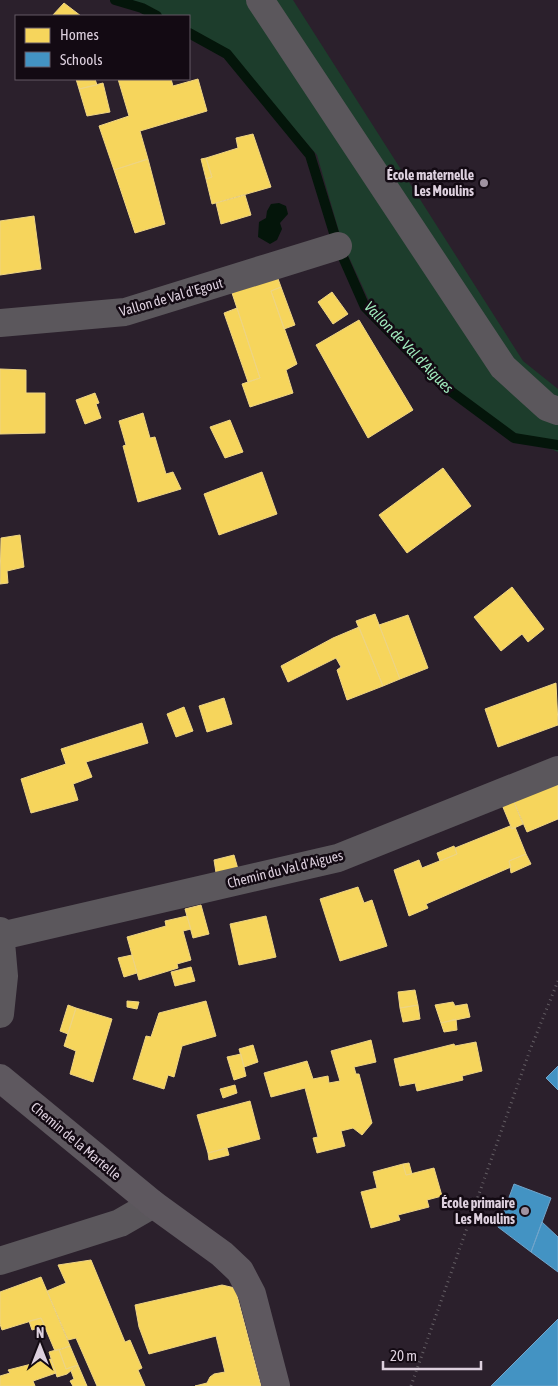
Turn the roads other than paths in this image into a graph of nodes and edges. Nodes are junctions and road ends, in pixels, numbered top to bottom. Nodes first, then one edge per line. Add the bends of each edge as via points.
1 (260, 0) edge
2 (338, 246) dead end
3 (0, 323) edge
4 (558, 411) edge
5 (558, 770) edge
6 (1, 944) edge
7 (0, 1014) edge
8 (0, 1078) edge
9 (153, 1204) junction
10 (0, 1261) edge
11 (276, 1386) edge

1 - 4 street via 503,367 547,407
2 - 3 street, Vallon de Val d'Egout via 126,312
5 - 6 street, Chemin du Val d'Aigues via 338,858
6 - 7 street via 4,976
8 - 9 street, Chemin de la Martelle
9 - 10 street via 120,1223
9 - 11 street, Chemin de la Martelle via 222,1254 246,1279

